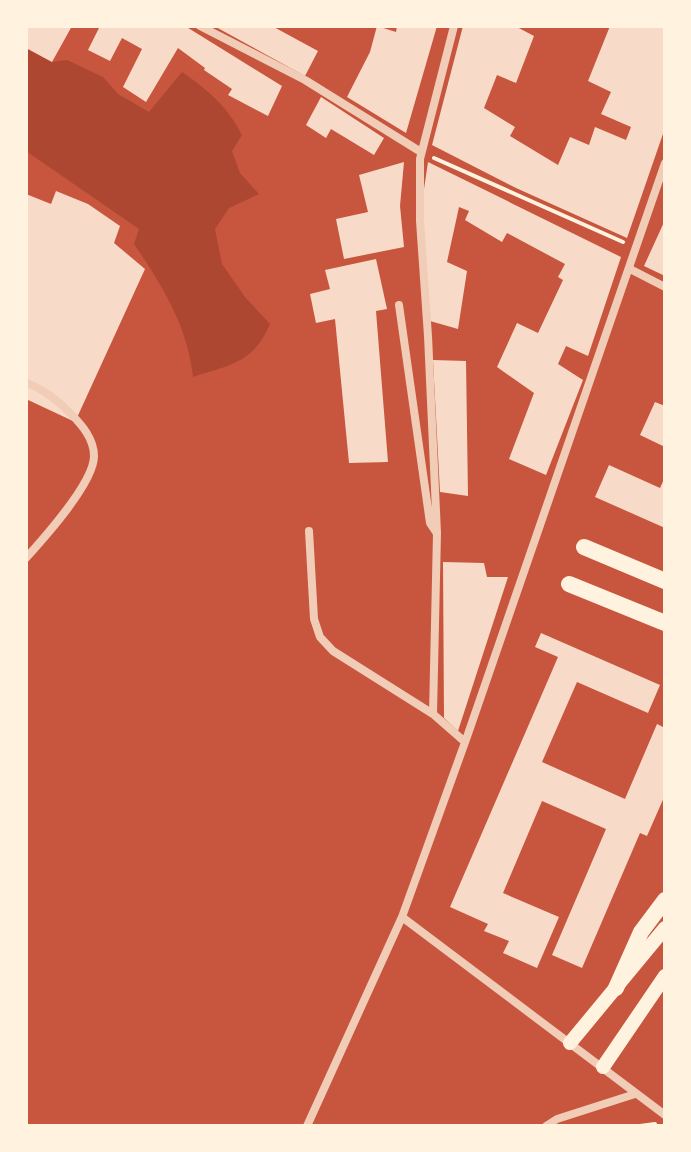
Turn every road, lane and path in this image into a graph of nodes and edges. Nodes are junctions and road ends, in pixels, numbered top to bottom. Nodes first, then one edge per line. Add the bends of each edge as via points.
1 (200, 26) edge
2 (454, 26) edge
3 (421, 152) junction
4 (665, 163) edge
5 (636, 248) junction
6 (630, 269) junction
7 (665, 287) edge
8 (399, 305) dead end
9 (26, 383) edge
10 (309, 531) dead end
11 (437, 533) junction
12 (584, 547) dead end
13 (26, 558) edge
14 (665, 581) edge
15 (569, 584) dead end
16 (665, 623) edge
17 (433, 714) junction
18 (465, 742) junction
19 (665, 900) edge
20 (402, 917) junction
21 (665, 928) edge
22 (665, 976) edge
23 (616, 988) junction
24 (570, 1043) junction
25 (603, 1067) junction
26 (635, 1094) junction
27 (665, 1115) edge
28 (648, 1125) edge
29 (307, 1126) edge
30 (546, 1126) edge
31 (640, 1126) edge

1 - 3 street via 305,80
2 - 3 street
3 - 5 path
3 - 11 street
4 - 5 street
5 - 6 street
6 - 7 street
6 - 18 street
8 - 11 street via 430,523
9 - 13 street via 67,409 86,430 94,457 84,485
10 - 17 street via 314,619 320,637 333,651
11 - 17 street
12 - 14 main road
15 - 16 main road
17 - 18 street
18 - 20 street
19 - 23 main road via 641,932
20 - 24 street
20 - 29 street
21 - 23 main road
22 - 25 main road
23 - 24 main road
24 - 25 street
25 - 26 street
26 - 27 street
26 - 30 street
28 - 31 path

